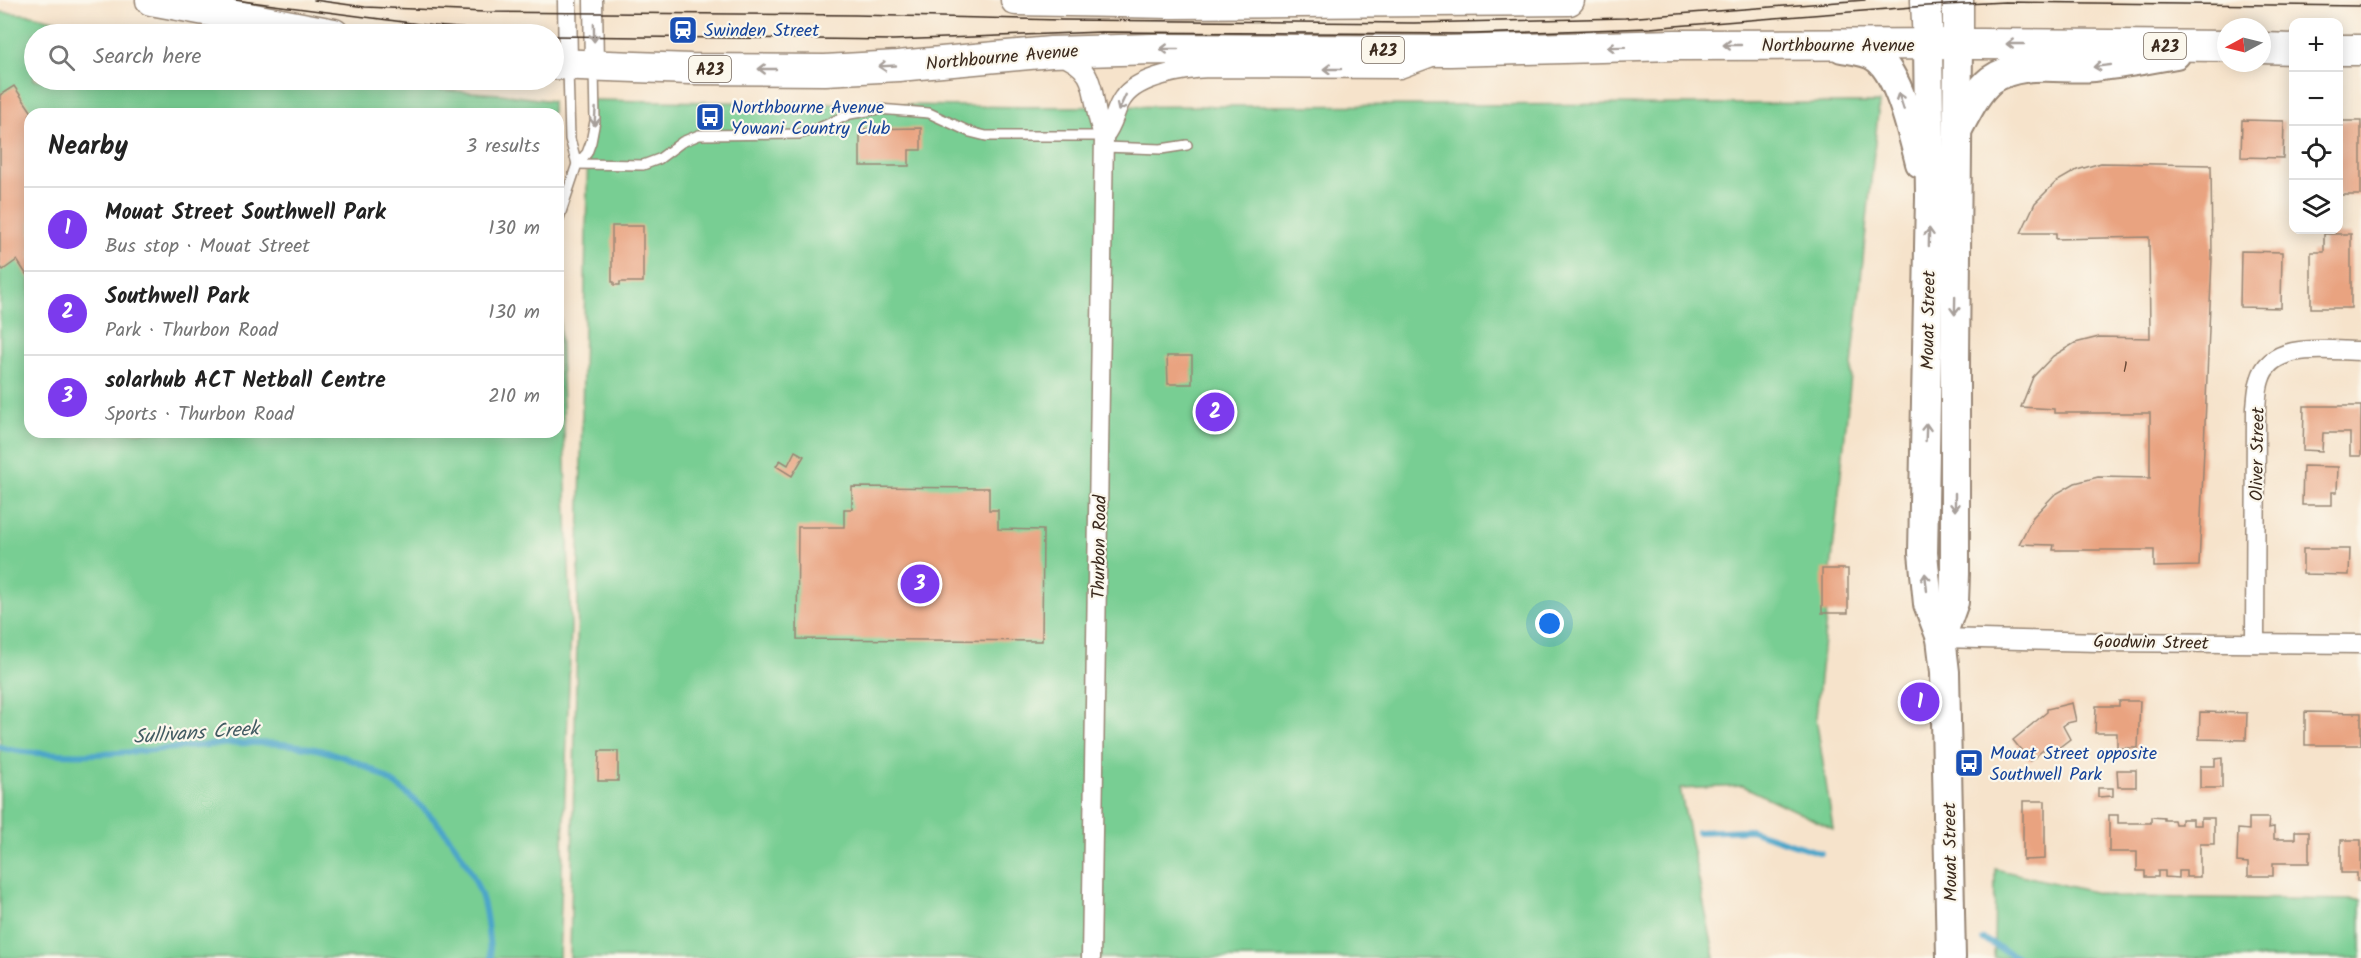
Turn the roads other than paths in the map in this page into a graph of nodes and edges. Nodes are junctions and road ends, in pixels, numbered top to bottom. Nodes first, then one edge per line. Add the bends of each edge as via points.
1 (151, 0) edge
2 (567, 0) edge
3 (593, 0) edge
4 (1016, 0) edge
5 (1569, 0) edge
6 (1926, 0) edge
7 (1958, 0) edge
8 (1171, 1) edge
9 (280, 24) edge
10 (1958, 44) junction
11 (1928, 45) junction
12 (1833, 46) junction
13 (2217, 46) edge
14 (2217, 47) edge
15 (2271, 48) edge
16 (2289, 49) edge
17 (2343, 50) edge
18 (2361, 50) edge
19 (1450, 51) junction
20 (1051, 52) junction
21 (572, 65) edge
22 (1150, 81) joint
23 (1957, 131) junction
24 (1104, 141) junction
25 (1187, 145) dead end
26 (577, 164) junction
27 (1930, 197) junction
28 (564, 203) edge
29 (2361, 351) edge
30 (1941, 638) junction
31 (2255, 643) junction
32 (2361, 644) edge
33 (1951, 949) edge
34 (1091, 958) edge

1 - 9 highway
2 - 21 street
3 -> 21 street
4 - 8 highway
5 - 8 highway
6 - 11 highway, Mouat Street
7 - 10 highway, Mouat Street
10 - 11 highway, Northbourne Avenue / A23
13 -> 10 highway, Northbourne Avenue / A23
10 - 23 main road, Mouat Street
11 - 12 highway, Northbourne Avenue / A23
11 - 27 main road, Mouat Street
12 -> 19 highway, Northbourne Avenue / A23 via 1675,45
27 -> 12 main road via 1896,84 1883,63 1869,54
14 -> 23 main road via 2094,67 2009,71 1990,81
15 - 16 highway
17 - 18 highway
19 -> 20 highway, Northbourne Avenue / A23
19 -> 22 street, Northbourne Avenue via 1400,69 1194,69
20 -> 21 highway, Northbourne Avenue / A23 via 825,70
20 - 24 street, Thurbon Road via 1074,61 1086,71 1094,87
21 - 26 lane via 570,139
21 -> 26 lane via 596,95 593,133 587,153
22 -> 24 street, Thurbon Road via 1124,96
23 -> 30 main road, Mouat Street via 1955,574 1954,602
24 - 25 lane via 1161,149
24 - 26 lane via 992,137 970,132 929,113 878,109 850,114 799,134 699,135 644,165
24 - 34 street, Thurbon Road
26 - 28 lane
30 -> 27 main road, Mouat Street via 1928,604 1923,553
29 - 31 street, Oliver Street via 2304,350 2277,356 2260,379 2256,408
30 - 31 street, Goodwin Street
30 - 33 main road, Mouat Street via 1946,683
31 - 32 street, Goodwin Street

